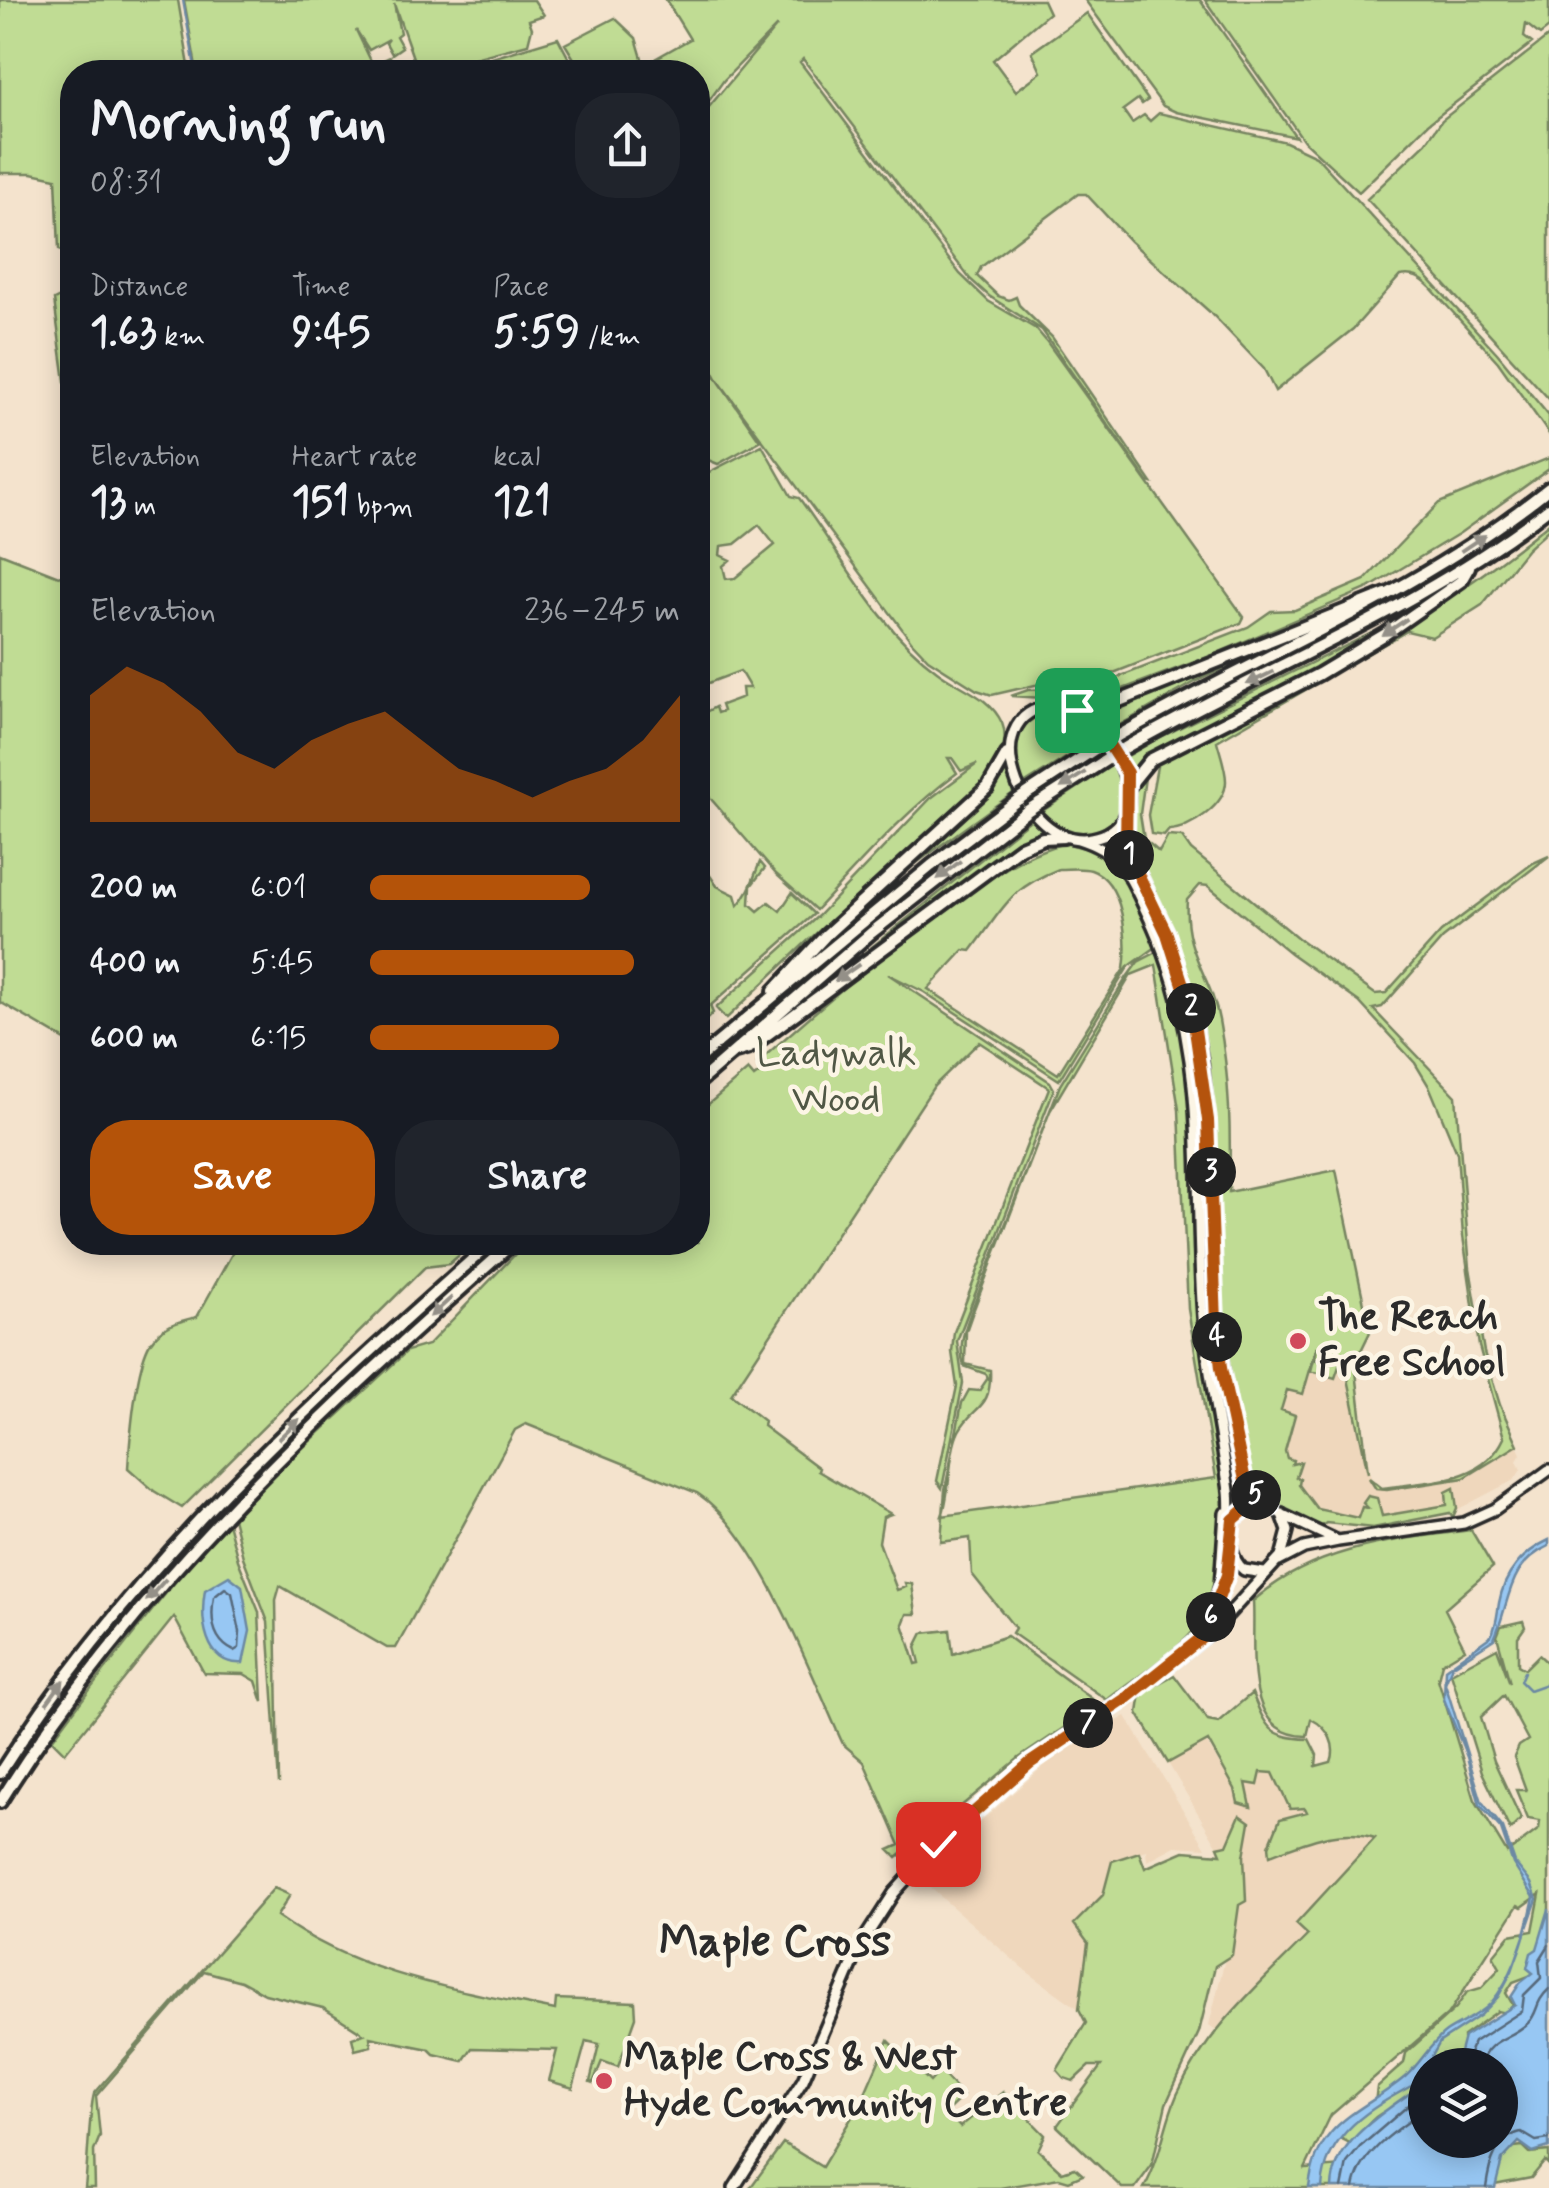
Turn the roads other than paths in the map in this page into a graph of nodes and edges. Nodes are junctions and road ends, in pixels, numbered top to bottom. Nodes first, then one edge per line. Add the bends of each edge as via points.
1 (1549, 488) edge
2 (1549, 508) edge
3 (1470, 566) junction
4 (1394, 593) junction
5 (1064, 706) junction
6 (1008, 754) junction
7 (1129, 786) junction
8 (1126, 806) junction
9 (1064, 837) junction
10 (1078, 839) junction
11 (1163, 934) junction
12 (1170, 956) junction
13 (771, 996) junction
14 (710, 1049) edge
15 (734, 1052) junction
16 (710, 1073) edge
17 (478, 1255) edge
18 (500, 1255) edge
19 (1549, 1470) edge
20 (1227, 1480) junction
21 (1272, 1508) junction
22 (1282, 1514) junction
23 (1231, 1527) junction
24 (1338, 1541) junction
25 (1232, 1552) junction
26 (1279, 1560) junction
27 (1264, 1573) junction
28 (1210, 1618) junction
29 (1204, 1636) junction
30 (0, 1773) edge
31 (0, 1802) edge
32 (734, 2188) edge

4 -> 1 highway
2 - 3 highway
3 -> 7 highway via 1461,581 1384,636 1150,760
3 -> 15 highway, bridge via 1124,749 1039,803 871,933
4 - 5 highway via 1132,697 1101,707
4 - 13 highway, bridge via 1102,745 1019,799
5 - 6 main road via 1024,718
5 - 7 main road via 1096,724 1122,762
6 - 9 main road via 1038,816
6 - 13 highway via 988,787 826,934
7 - 8 main road
8 - 10 main road via 1110,830
8 - 11 main road via 1126,849
9 - 10 main road
9 -> 15 highway via 1021,847 749,1048
10 - 11 main road via 1116,856
11 - 12 main road
12 - 20 main road via 1194,1076 1203,1315
12 - 21 main road via 1193,1016 1206,1089 1216,1322 1230,1424 1245,1480
13 - 14 highway
15 - 16 highway
30 -> 17 highway via 124,1603 219,1497
18 -> 31 highway via 230,1508 136,1613
19 - 24 main road via 1496,1509 1464,1523
20 - 23 main road
20 - 28 main road via 1222,1568
21 - 22 main road
21 - 23 main road via 1244,1508
22 - 24 main road
22 - 26 main road via 1287,1539
23 - 25 main road
24 - 26 main road
25 - 27 main road via 1244,1570
25 - 28 main road
26 - 27 main road
27 - 29 main road
28 - 29 main road
29 - 32 main road via 1030,1763 894,1892 861,1944 812,2062

